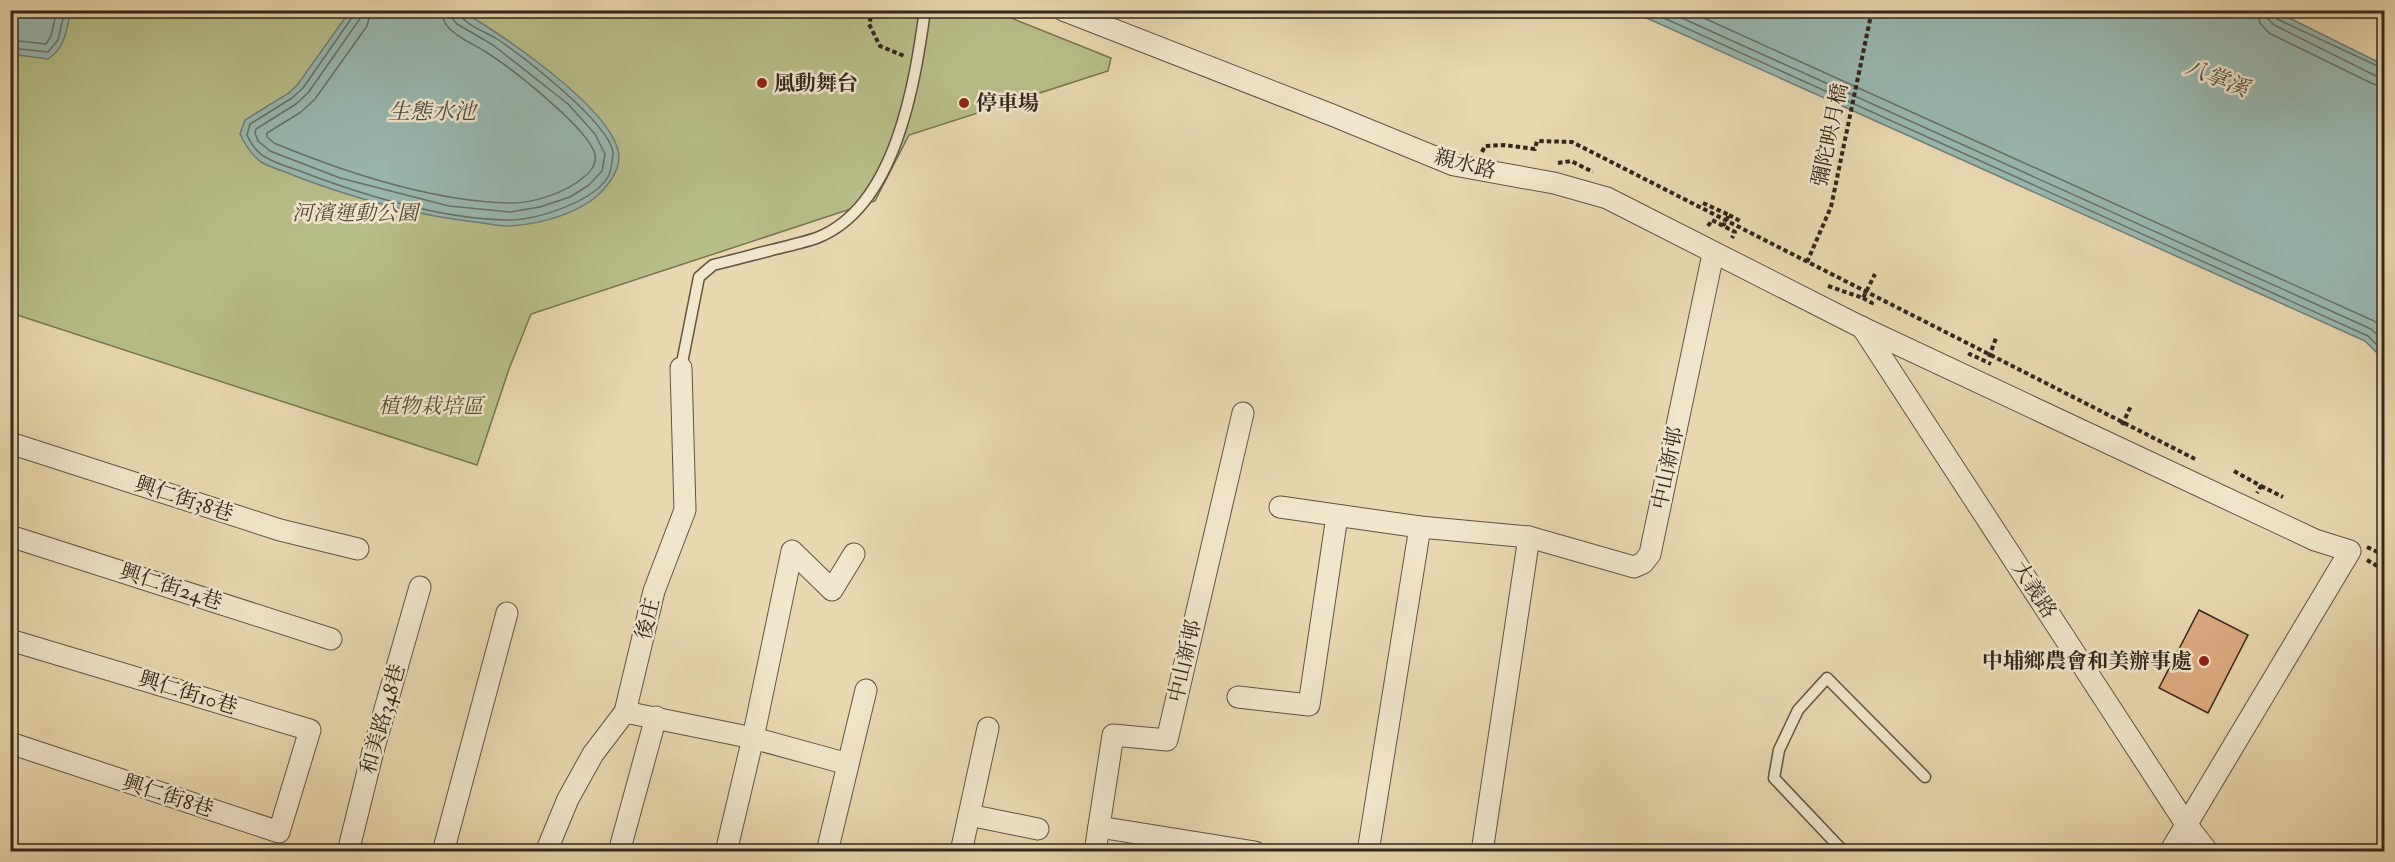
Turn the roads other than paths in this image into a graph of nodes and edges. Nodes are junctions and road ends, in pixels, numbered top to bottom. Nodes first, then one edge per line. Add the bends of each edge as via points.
1 (925, 10) edge
2 (1063, 10) edge
3 (1713, 254) junction
4 (1862, 327) junction
5 (681, 368) joint
6 (1243, 413) dead end
7 (10, 443) edge
8 (1280, 507) dead end
9 (1337, 516) junction
10 (1420, 527) junction
11 (10, 536) edge
12 (1529, 537) junction
13 (358, 549) dead end
14 (854, 554) dead end
15 (420, 586) dead end
16 (507, 613) dead end
17 (330, 639) dead end
18 (10, 640) edge
19 (866, 690) dead end
20 (1238, 698) dead end
21 (625, 712) junction
22 (656, 717) junction
23 (988, 728) dead end
24 (753, 738) junction
25 (10, 743) edge
26 (848, 764) junction
27 (1925, 777) dead end
28 (293, 785) joint
29 (969, 815) junction
30 (2186, 824) junction
31 (1099, 827) junction
32 (1038, 829) dead end
33 (348, 852) edge
34 (443, 852) edge
35 (546, 852) edge
36 (619, 852) edge
37 (726, 852) edge
38 (827, 852) edge
39 (961, 852) edge
40 (1095, 852) edge
41 (1255, 852) edge
42 (1368, 852) edge
43 (1482, 852) edge
44 (1844, 852) edge
45 (2170, 852) edge
46 (2208, 852) edge

1 - 5 lane via 907,112 887,165 866,199 847,220 820,237 713,265 699,277
2 - 3 street, 親水路 via 1454,165 1554,183 1607,198
3 - 4 street, 親水路
3 - 12 street, 中山新邨 via 1650,554 1634,567
4 - 30 street, 大義路
4 - 30 street, 親水路 via 2315,540 2350,551
5 - 21 street, 後庄 via 685,510 654,591
6 - 31 street, 中山新邨 via 1167,740 1113,735
7 - 13 street, 興仁街38巷 via 280,530
8 - 9 street, 中山新邨
9 - 10 street, 中山新邨
9 - 20 street via 1309,705
10 - 12 street, 中山新邨
10 - 42 street
11 - 17 street, 興仁街24巷
12 - 43 street
14 - 24 street via 832,591 792,551
15 - 33 street, 和美路348巷 via 372,751
16 - 34 street
18 - 28 street, 興仁街10巷 via 310,730
19 - 26 street
21 - 22 street
21 - 35 street, 後庄 via 593,754 568,799
22 - 24 street
22 - 36 street
23 - 29 street
24 - 26 street
24 - 37 street
25 - 28 street, 興仁街8巷 via 279,832
26 - 38 street
27 - 44 lane via 1827,678 1798,710 1779,750 1774,778
29 - 32 street
29 - 39 street
30 - 45 street
30 - 46 street, 大義路
31 - 40 street, 中山新邨
31 - 41 street

